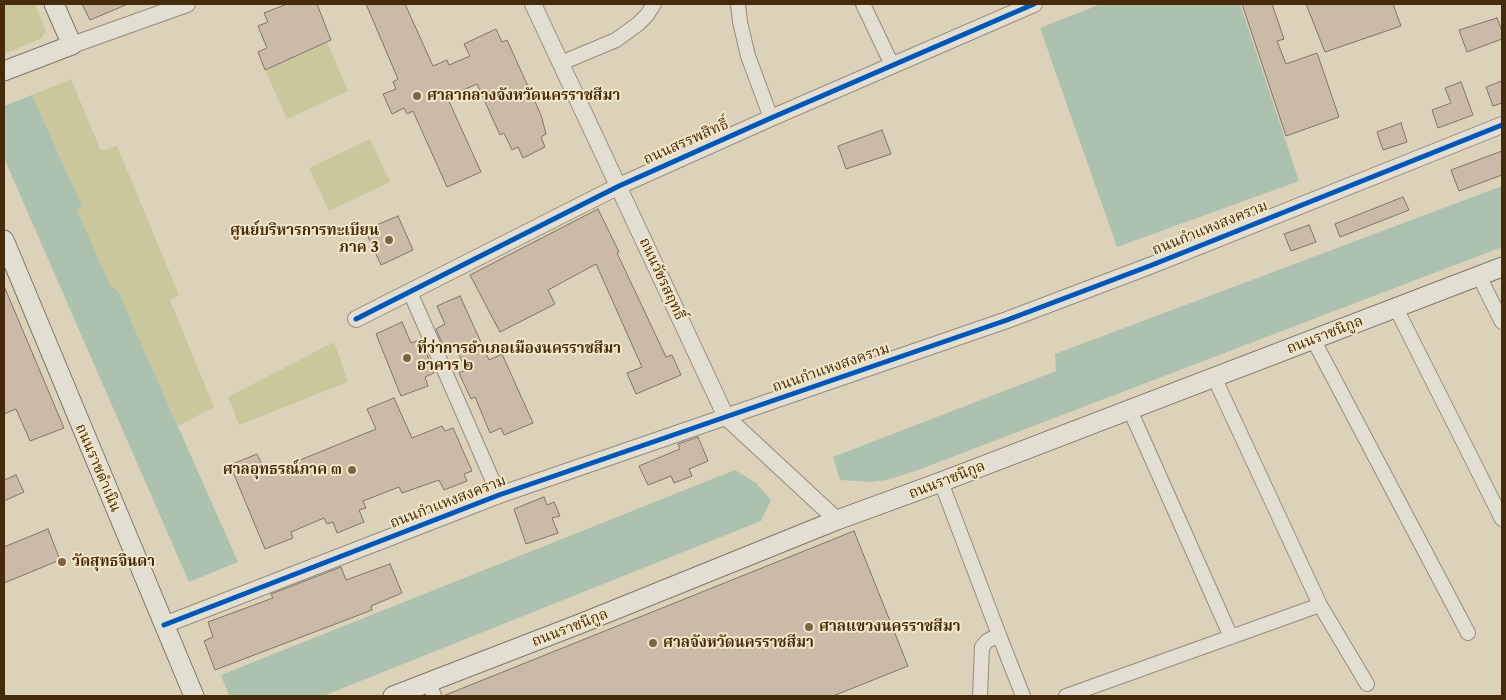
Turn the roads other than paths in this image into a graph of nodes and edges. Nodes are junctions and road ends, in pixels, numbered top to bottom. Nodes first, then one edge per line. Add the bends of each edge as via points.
1 (54, 4) edge
2 (187, 4) edge
3 (533, 4) edge
4 (654, 4) edge
5 (738, 4) edge
6 (863, 4) edge
7 (1034, 4) edge
8 (1016, 7) edge
9 (72, 45) junction
10 (561, 63) junction
11 (892, 65) junction
12 (4, 71) edge
13 (770, 118) junction
14 (1502, 125) edge
15 (619, 186) junction
16 (4, 240) edge
17 (1502, 267) edge
18 (1479, 276) junction
19 (410, 292) junction
20 (1396, 308) junction
21 (356, 319) dead end
22 (1502, 322) edge
23 (1313, 339) junction
24 (1214, 377) junction
25 (1130, 410) junction
26 (726, 417) junction
27 (941, 482) junction
28 (499, 495) junction
29 (1502, 519) edge
30 (837, 520) junction
31 (1320, 605) junction
32 (164, 625) junction
33 (1468, 633) dead end
34 (999, 635) junction
35 (1231, 637) junction
36 (1367, 684) dead end
37 (432, 689) edge
38 (194, 696) edge
39 (394, 696) edge
40 (980, 696) edge
41 (1023, 696) edge
42 (1066, 696) edge

1 - 9 main road
2 - 9 street
3 - 10 street, ถนนวัชรสฤทธิ์
4 - 10 street via 638,24 616,40
5 - 13 street via 748,56
6 - 11 street
7 - 8 street, ถนนสรรพสิทธิ์
8 - 11 street, ถนนสรรพสิทธิ์
9 - 12 main road
10 - 15 street, ถนนวัชรสฤทธิ์
11 - 13 street, ถนนสรรพสิทธิ์
13 - 15 street, ถนนสรรพสิทธิ์
14 - 26 street, ถนนกำแหงสงคราม via 1006,320
15 - 19 street, ถนนสรรพสิทธิ์
15 - 26 street, ถนนวัชรสฤทธิ์
16 - 32 main road, ถนนราชดำเนิน
17 - 18 main road, ถนนราชนิกูล
18 - 20 main road, ถนนราชนิกูล
18 - 22 street
19 - 21 street, ถนนสรรพสิทธิ์
19 - 28 street
20 - 23 main road, ถนนราชนิกูล
20 - 29 street
23 - 24 main road, ถนนราชนิกูล
23 - 33 street
24 - 25 main road, ถนนราชนิกูล
24 - 31 street
25 - 27 main road, ถนนราชนิกูล
25 - 35 street
26 - 28 street, ถนนกำแหงสงคราม
26 - 30 street, ถนนวัชรสฤทธิ์
27 - 30 main road, ถนนราชนิกูล
27 - 34 street
28 - 32 street, ถนนกำแหงสงคราม
30 - 37 main road, ถนนราชนิกูล via 617,609
31 - 35 street
31 - 36 street
32 - 38 main road, ถนนราชดำเนิน
34 - 40 street via 986,641 982,647
34 - 41 street
35 - 42 street
37 - 39 main road, ถนนราชนิกูล

